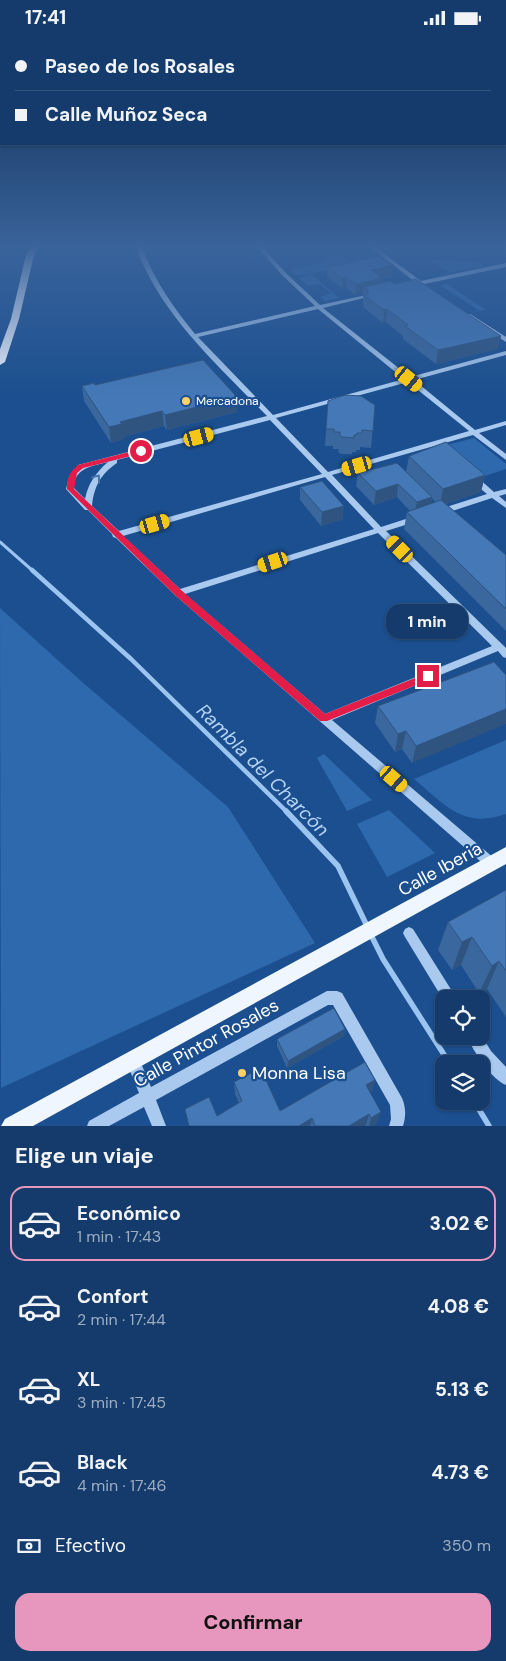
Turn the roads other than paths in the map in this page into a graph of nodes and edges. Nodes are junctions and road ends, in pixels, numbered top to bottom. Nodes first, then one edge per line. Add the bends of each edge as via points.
1 (20, 298) edge
2 (164, 298) edge
3 (309, 298) edge
4 (357, 298) edge
5 (319, 307) junction
6 (463, 311) edge
7 (194, 336) junction
8 (506, 340) edge
9 (506, 353) edge
10 (0, 363) edge
11 (409, 379) junction
12 (272, 417) junction
13 (506, 423) edge
14 (475, 432) junction
15 (435, 444) junction
16 (442, 450) edge
17 (120, 457) junction
18 (385, 458) junction
19 (506, 458) edge
20 (392, 465) edge
21 (327, 474) junction
22 (471, 476) edge
23 (506, 491) edge
24 (492, 495) junction
25 (506, 506) edge
26 (88, 508) junction
27 (431, 512) junction
28 (447, 519) edge
29 (379, 529) junction
30 (116, 535) junction
31 (178, 593) junction
32 (504, 652) edge
33 (324, 719) junction
34 (499, 859) edge
35 (409, 933) dead end
36 (444, 990) edge
37 (479, 1045) edge
38 (133, 1061) junction
39 (506, 1079) edge
40 (148, 1096) junction
41 (12, 1126) edge
42 (94, 1126) edge
43 (159, 1126) edge
44 (396, 1126) edge

1 - 10 main road
2 - 7 street
3 - 5 street
4 - 5 street
5 - 7 street
5 - 11 street
6 - 8 street
7 - 12 street
9 - 11 street
11 - 12 street
11 - 14 street
12 - 17 street
12 - 21 street
13 - 14 street
14 - 15 street
14 - 19 street
15 - 16 street
15 - 18 street
26 -> 17 street via 93,481
17 - 26 street via 81,467 74,472 70,489
18 - 20 street
18 - 21 street
21 - 29 street
21 - 30 street
22 - 24 street
23 - 24 street
24 - 25 street
24 - 27 street
26 - 30 street
27 - 28 street
27 - 29 street
29 - 31 street
29 - 32 street
30 - 31 street
31 - 33 street
32 - 33 street
33 - 34 street
34 - 38 main road, Calle Iberia
35 - 36 street
37 - 39 street
38 - 40 street
38 - 41 main road, Calle Iberia
40 - 42 street, Calle Pintor Rosales
40 - 43 street
40 - 44 street, Calle Pintor Rosales via 327,998 337,998 397,1103

